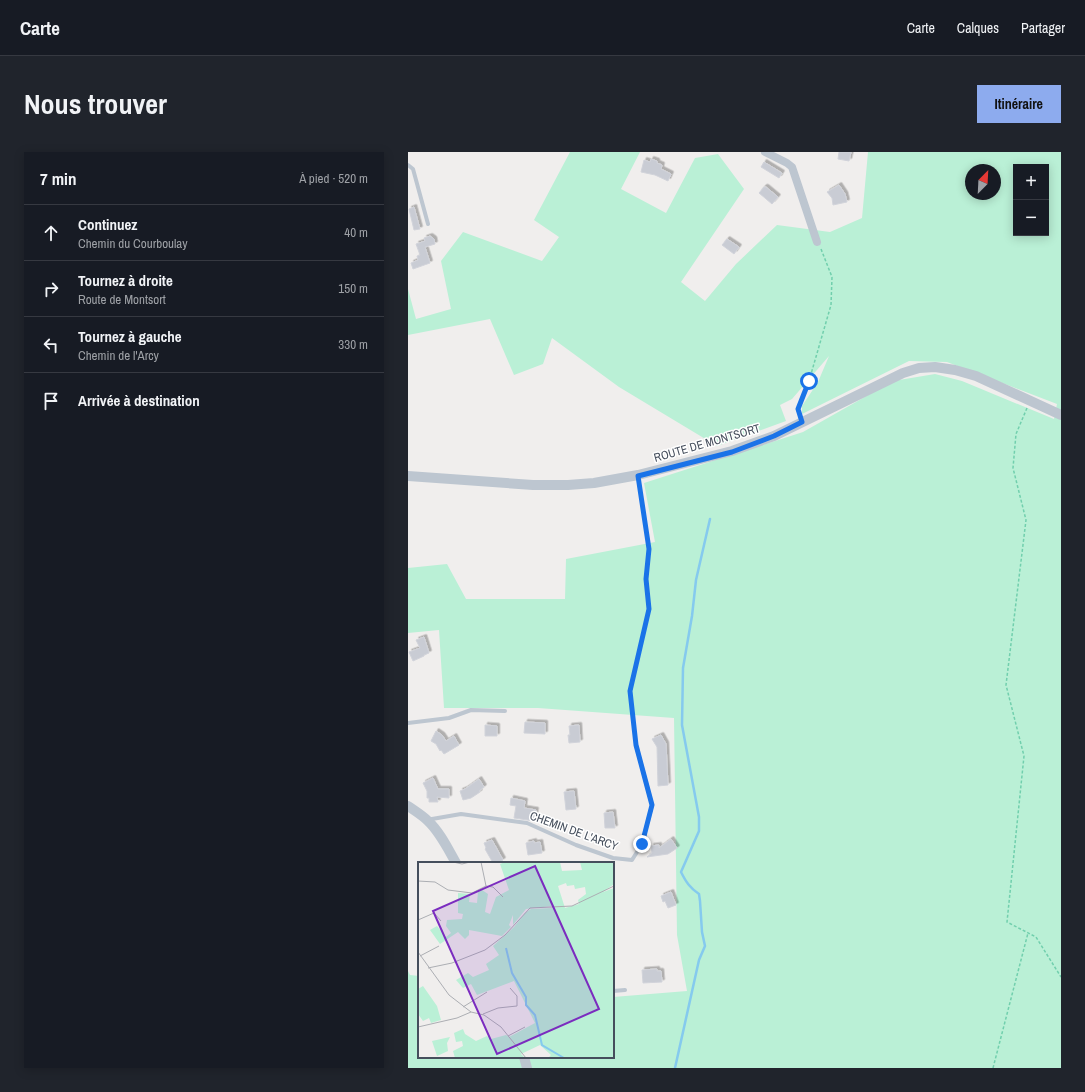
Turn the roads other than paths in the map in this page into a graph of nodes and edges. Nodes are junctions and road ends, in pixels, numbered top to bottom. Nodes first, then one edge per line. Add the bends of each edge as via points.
1 (765, 152) edge
2 (408, 165) edge
3 (428, 224) dead end
4 (818, 242) road end
5 (1061, 415) edge
6 (408, 476) edge
7 (505, 711) dead end
8 (408, 724) edge
9 (636, 745) road end
10 (408, 806) edge
11 (428, 821) junction
12 (455, 862) edge
13 (625, 990) dead end
14 (614, 991) edge
15 (524, 1058) edge
16 (527, 1068) edge

1 - 4 street via 792,168
2 - 3 lane via 413,169
5 - 6 street, ROUTE DE MONTSORT via 976,376 935,367 919,368 903,373 774,436 732,452 638,476 568,485
7 - 8 lane via 472,710 449,718
9 - 11 lane, CHEMIN DE L'ARCY via 652,805 642,844 632,860 613,858 583,848 527,823 461,814
10 - 11 street
11 - 12 street
13 - 14 lane
15 - 16 street

